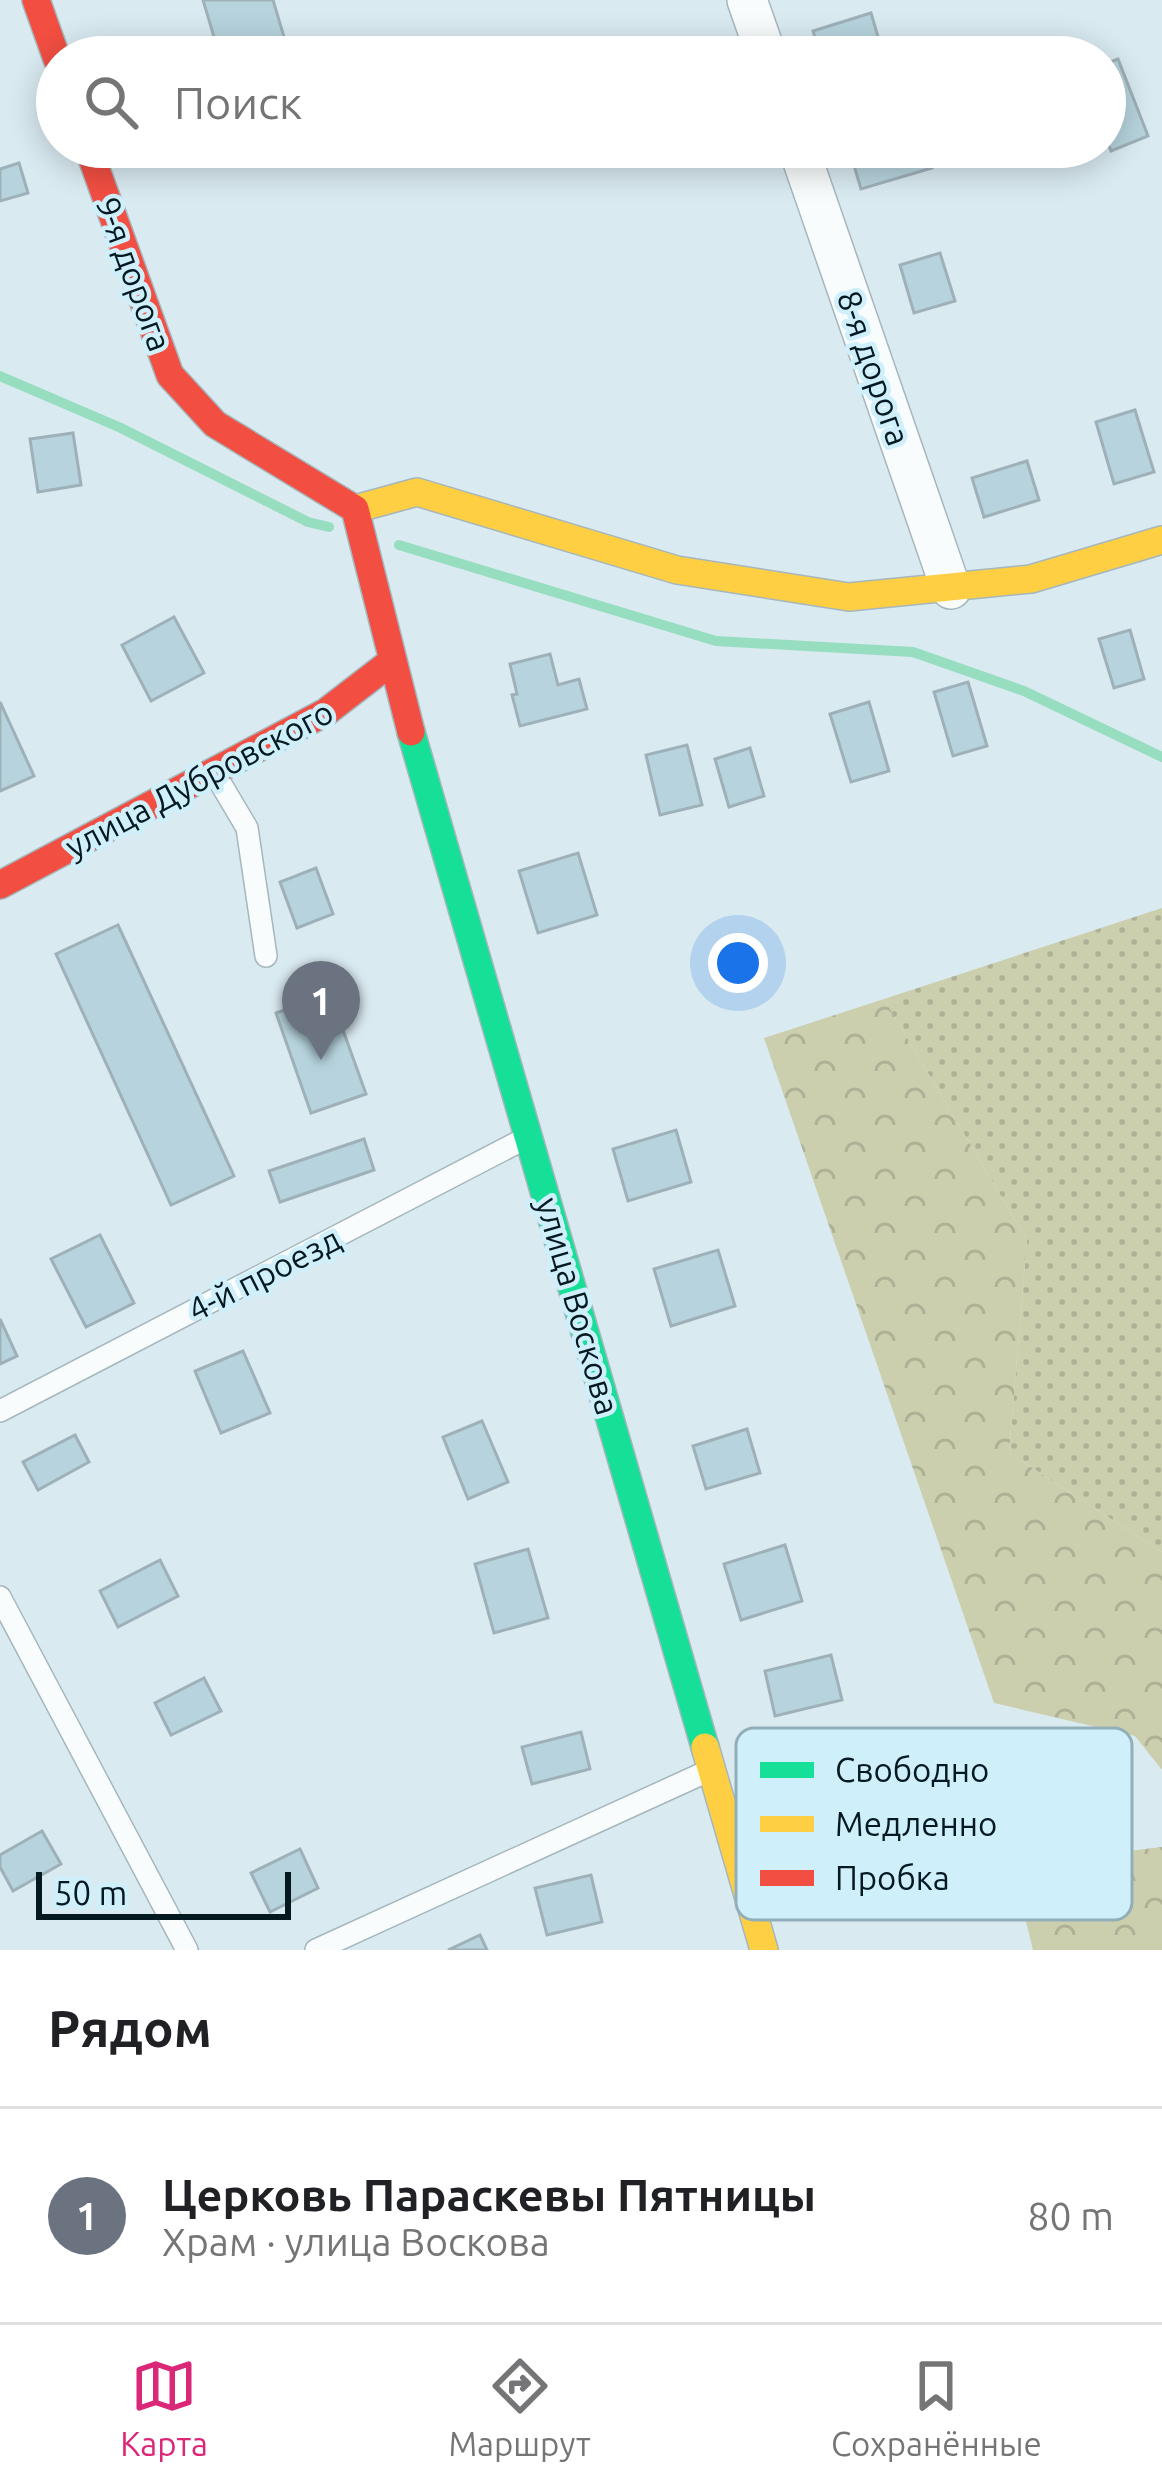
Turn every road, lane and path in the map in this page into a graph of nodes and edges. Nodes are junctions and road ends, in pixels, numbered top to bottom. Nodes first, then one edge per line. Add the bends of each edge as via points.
1 (36, 0) edge
2 (747, 0) edge
3 (49, 36) edge
4 (760, 36) edge
5 (96, 168) edge
6 (805, 168) edge
7 (355, 509) junction
8 (1162, 540) edge
9 (950, 589) junction
10 (391, 662) junction
11 (215, 773) junction
12 (0, 885) edge
13 (266, 956) dead end
14 (528, 1137) junction
15 (0, 1412) edge
16 (0, 1597) edge
17 (714, 1768) junction
18 (736, 1848) edge
19 (756, 1920) edge
20 (187, 1950) edge
21 (316, 1950) edge
22 (764, 1950) edge

1 - 3 street
2 - 4 street
5 - 7 street, 9-я дорога via 170,375 215,424
6 - 9 street, 8-я дорога
7 - 9 street via 417,492 677,570 849,597
7 - 10 street
8 - 9 street via 1030,579
10 - 11 street, улица Дубровского via 326,712
10 - 14 street, улица Воскова
11 - 12 street, улица Дубровского
11 - 13 lane via 247,828
14 - 15 lane, 4-й проезд
14 - 17 street, улица Воскова
16 - 20 lane
17 - 18 street, улица Воскова
17 - 21 lane
19 - 22 street, улица Воскова

